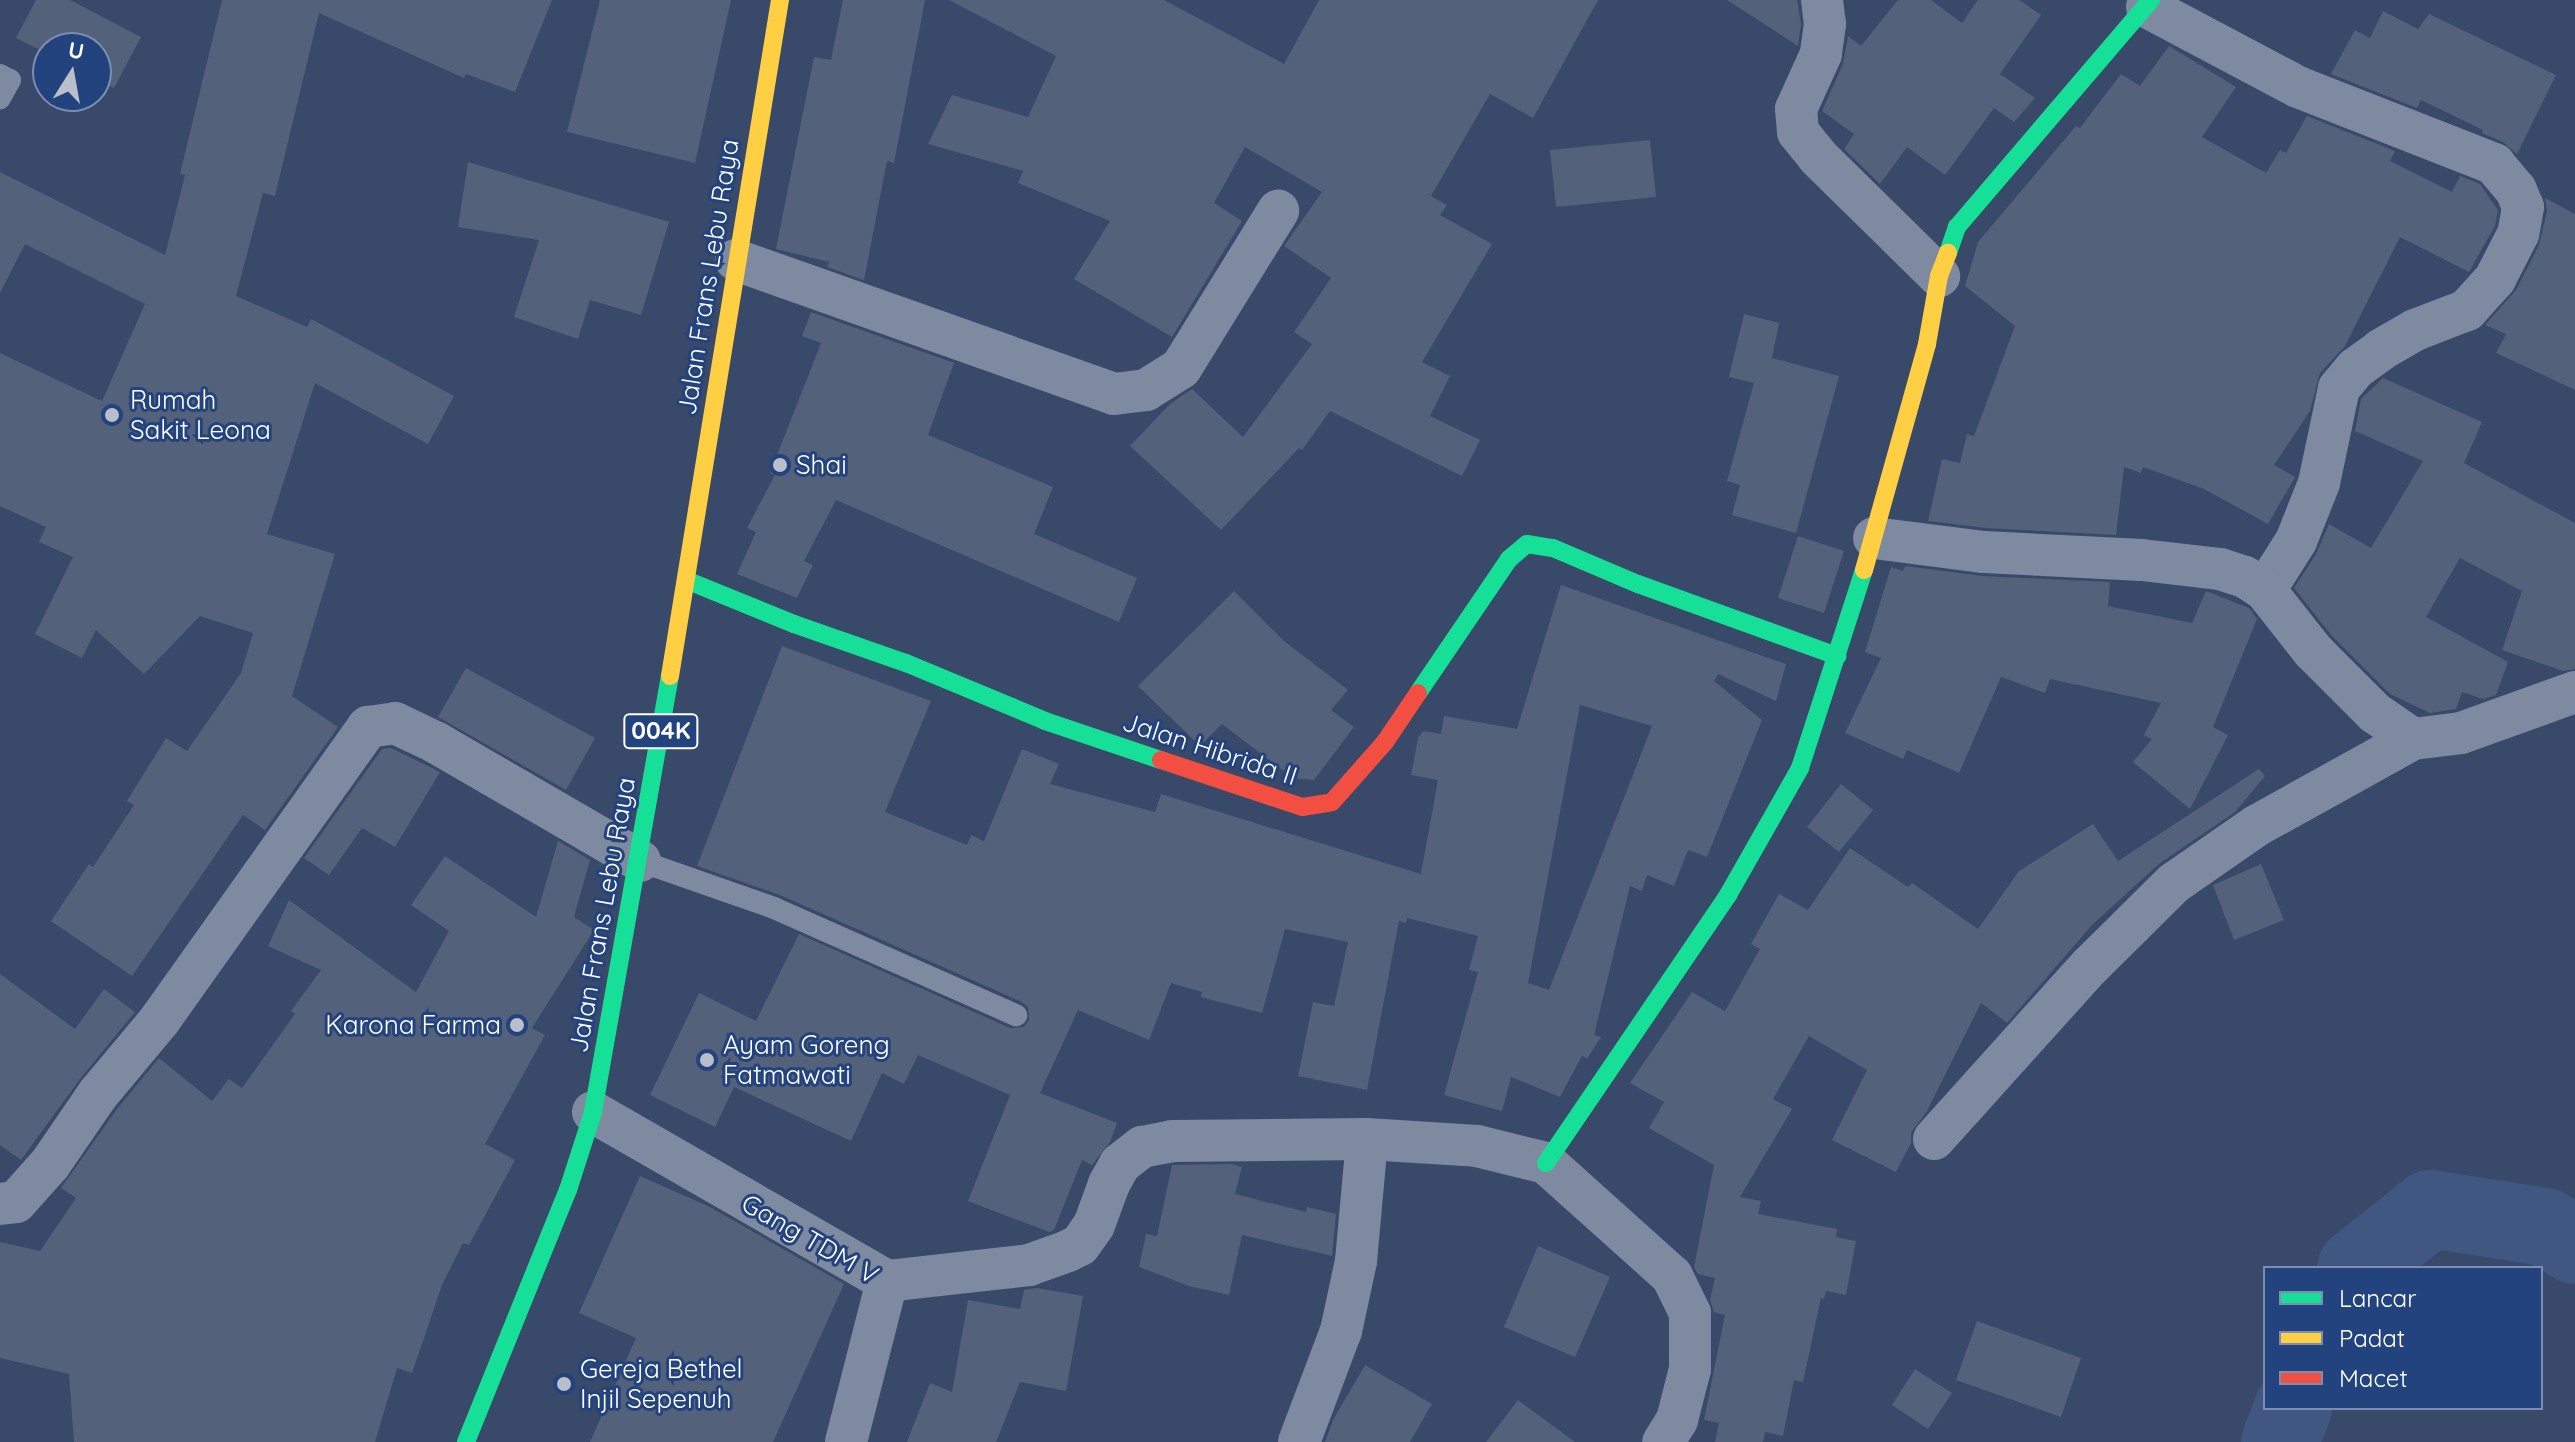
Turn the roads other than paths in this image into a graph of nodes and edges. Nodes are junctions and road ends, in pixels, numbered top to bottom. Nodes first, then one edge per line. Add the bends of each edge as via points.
1 (780, 0) edge
2 (1822, 0) edge
3 (2149, 3) edge
4 (0, 75) edge
5 (0, 98) edge
6 (1278, 211) dead end
7 (736, 260) junction
8 (1939, 276) junction
9 (1874, 538) junction
10 (686, 580) junction
11 (2265, 590) junction
12 (1837, 656) junction
13 (2575, 692) edge
14 (2413, 739) junction
15 (640, 861) junction
16 (1016, 1015) dead end
17 (593, 1112) junction
18 (1367, 1139) junction
19 (1934, 1139) dead end
20 (1546, 1163) junction
21 (0, 1204) edge
22 (887, 1281) junction
23 (466, 1442) edge
24 (846, 1442) edge
25 (1299, 1442) edge
26 (1663, 1442) edge

1 - 7 street, Jalan Frans Lebu Raya / 004K
2 - 8 street via 1821,54 1796,109 1798,132
3 - 8 street via 1957,227
3 - 11 street via 2298,87 2494,164 2523,207 2518,234 2495,279 2467,310 2381,350 2339,388 2319,483 2296,541
4 - 5 lane via 10,80
6 - 7 street via 1181,368 1146,390 1114,394
7 - 10 street, Jalan Frans Lebu Raya / 004K
8 - 9 street via 1927,344
9 - 11 street via 1984,552 2220,569
9 - 12 street
10 - 12 street, Jalan Hibrida II via 1045,721 1302,807 1332,802 1385,742 1509,559 1527,544 1553,548
10 - 15 street, Jalan Frans Lebu Raya / 004K
11 - 14 street via 2313,651 2375,713
12 - 20 street via 1800,768 1728,895
13 - 14 street via 2461,733
14 - 19 street via 2256,826 2174,883 2090,966
15 - 16 lane via 774,908
15 - 17 street, Jalan Frans Lebu Raya / 004K
15 - 21 street via 435,742 395,723 368,727 50,1164 16,1202
17 - 22 street, Gang TDM V
17 - 23 street, Jalan Frans Lebu Raya / 004K via 568,1190
18 - 20 street via 1477,1146
18 - 22 street via 1172,1141 1142,1147 1120,1164 1080,1245 1029,1265
18 - 25 street via 1356,1261 1341,1331
20 - 26 street via 1672,1276 1690,1313 1690,1369 1677,1420
22 - 24 street, Gang TDM V

